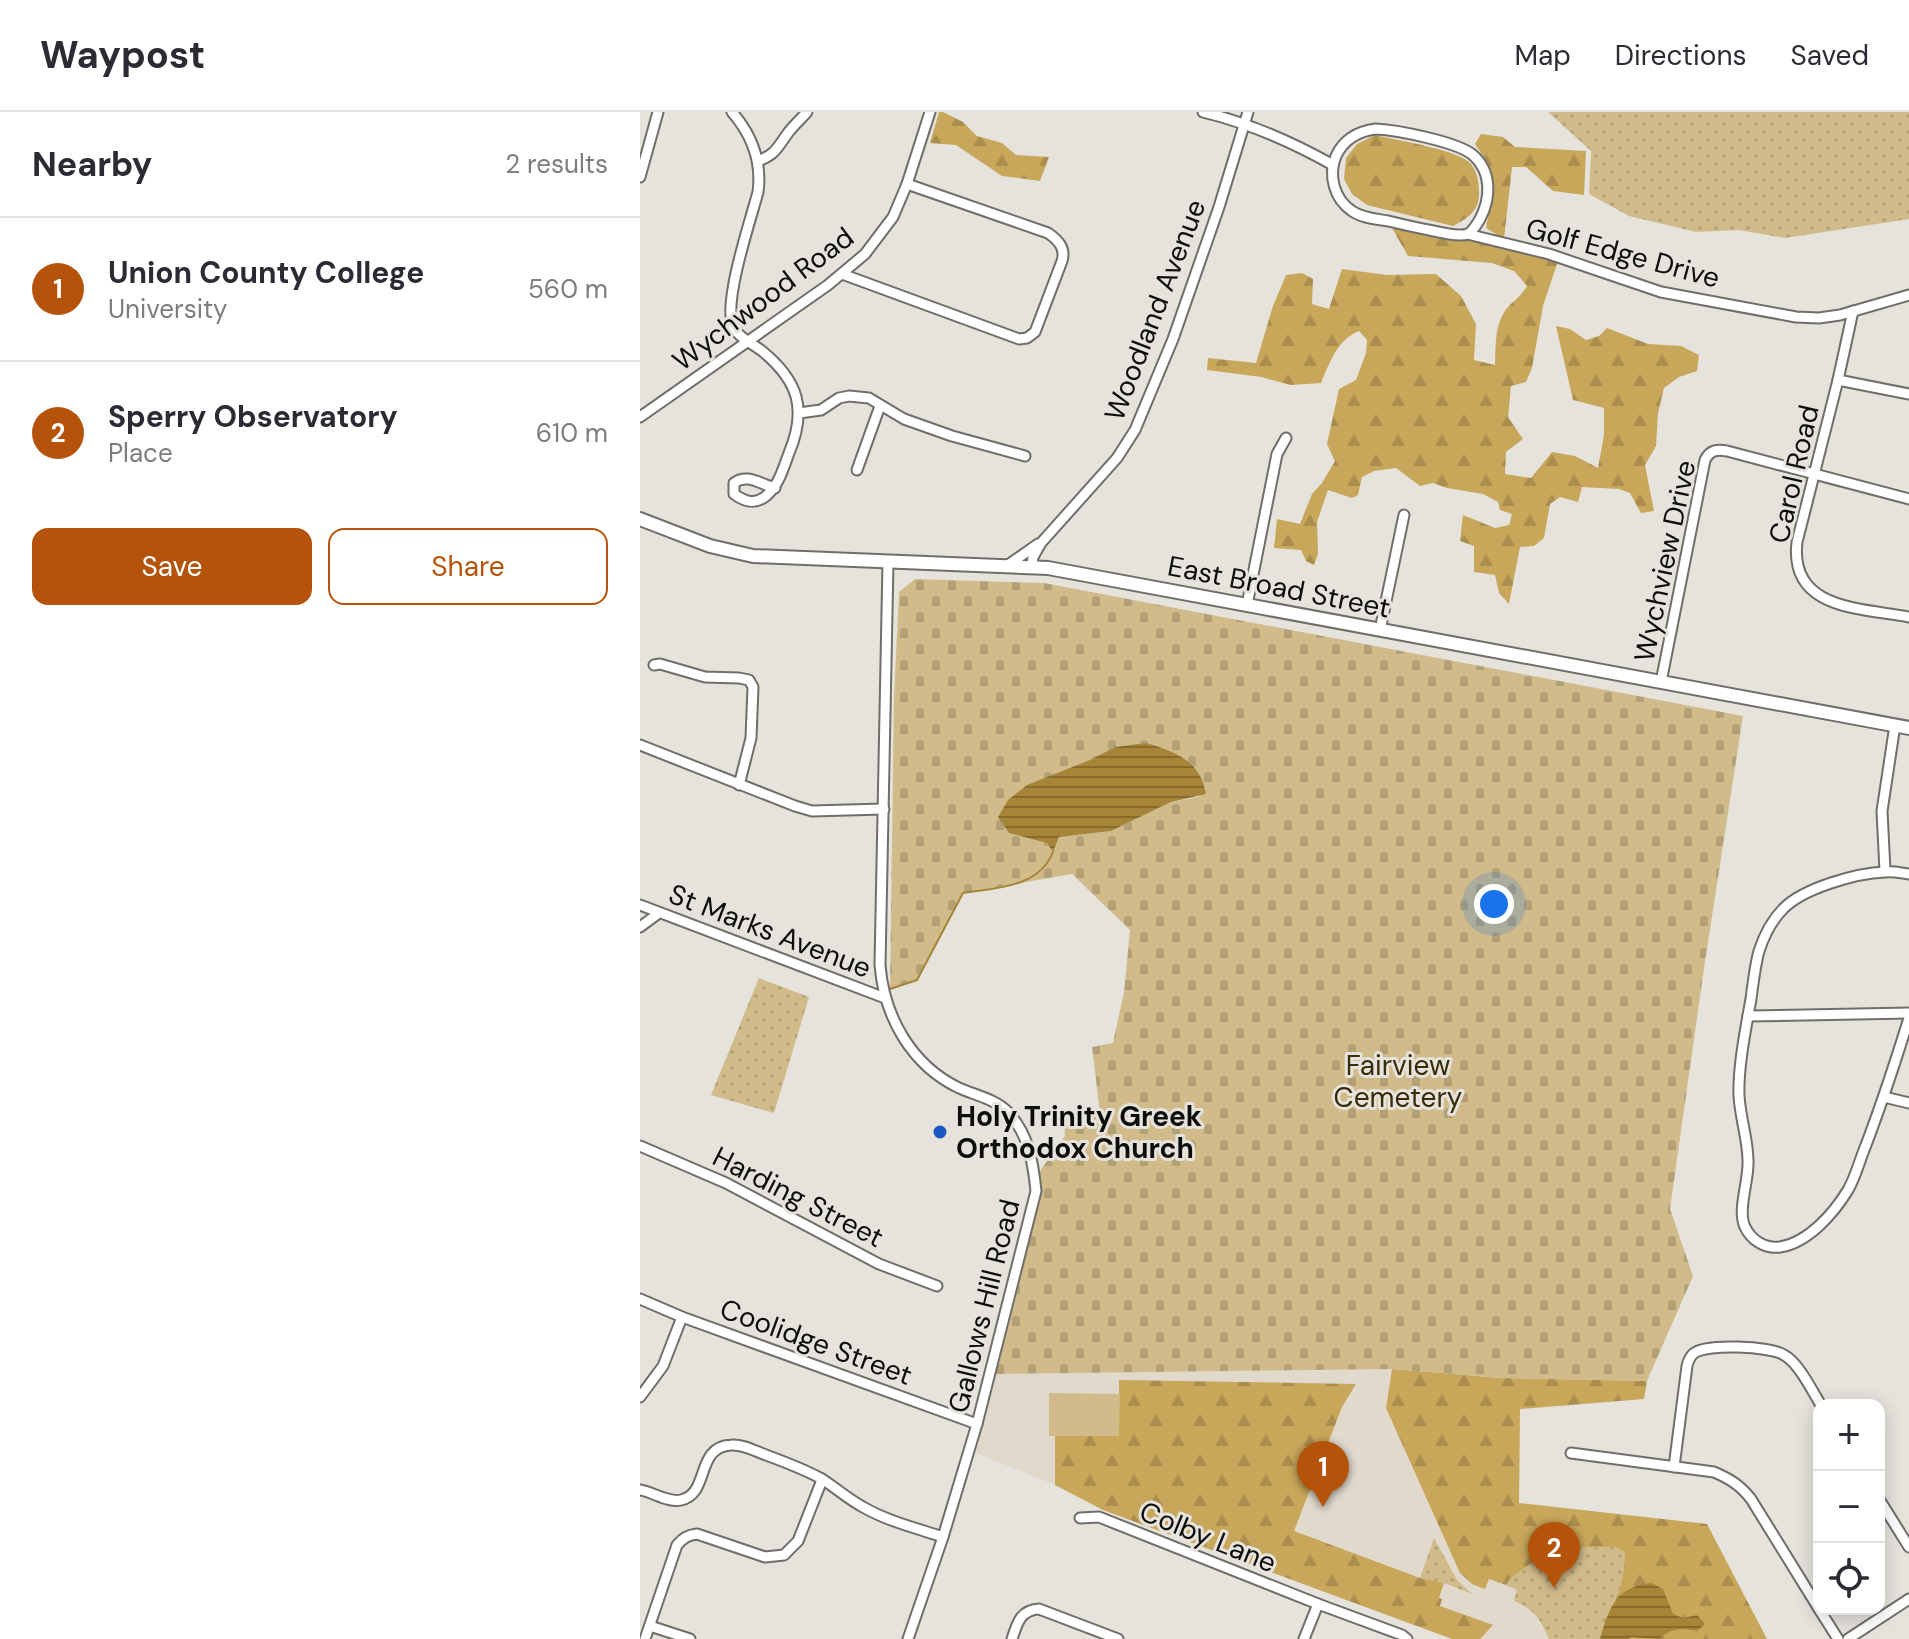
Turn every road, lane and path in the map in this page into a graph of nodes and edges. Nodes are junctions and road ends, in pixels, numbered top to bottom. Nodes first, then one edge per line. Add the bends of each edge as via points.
1 (658, 112) edge
2 (732, 112) edge
3 (807, 112) edge
4 (930, 112) edge
5 (1203, 112) edge
6 (1248, 112) edge
7 (1244, 124) junction
8 (758, 161) junction
9 (1333, 165) junction
10 (640, 177) edge
11 (907, 184) junction
12 (1467, 234) junction
13 (842, 274) junction
14 (1909, 295) edge
15 (1853, 311) junction
16 (748, 342) junction
17 (1838, 380) junction
18 (1909, 394) edge
19 (880, 406) junction
20 (799, 413) junction
21 (640, 417) edge
22 (1286, 438) dead end
23 (1025, 456) dead end
24 (857, 470) dead end
25 (1814, 474) junction
26 (775, 488) dead end
27 (1909, 499) edge
28 (1404, 515) dead end
29 (640, 519) edge
30 (1041, 543) junction
31 (888, 562) junction
32 (1008, 565) junction
33 (1032, 566) junction
34 (1247, 605) junction
35 (1909, 617) edge
36 (1380, 630) junction
37 (654, 665) dead end
38 (1661, 682) junction
39 (1895, 725) junction
40 (1909, 728) edge
41 (640, 745) edge
42 (739, 785) junction
43 (884, 809) junction
44 (1885, 871) junction
45 (1909, 874) edge
46 (640, 905) edge
47 (659, 913) junction
48 (640, 927) edge
49 (885, 998) junction
50 (1909, 1015) edge
51 (1748, 1016) junction
52 (1884, 1097) junction
53 (1909, 1103) edge
54 (640, 1146) edge
55 (937, 1286) dead end
56 (640, 1299) edge
57 (682, 1317) junction
58 (640, 1397) edge
59 (1817, 1399) edge
60 (977, 1424) junction
61 (1571, 1453) dead end
62 (1674, 1467) junction
63 (822, 1480) junction
64 (640, 1490) edge
65 (1885, 1509) edge
66 (1080, 1518) dead end
67 (943, 1537) junction
68 (1909, 1547) edge
69 (1813, 1599) edge
70 (1909, 1599) edge
71 (1318, 1604) junction
72 (1823, 1615) edge
73 (650, 1626) junction
74 (645, 1639) edge
75 (690, 1639) edge
76 (908, 1639) edge
77 (1012, 1639) edge
78 (1118, 1639) edge
79 (1304, 1639) edge
80 (1407, 1639) edge
81 (1838, 1639) edge
82 (1848, 1639) edge

1 - 10 street
2 - 8 street
3 - 8 street via 777,151
4 - 11 street, Wychwood Road
5 - 7 street
6 - 7 street, Woodland Avenue
7 - 9 street
7 - 30 street, Woodland Avenue via 1173,339 1135,430
8 - 16 street via 758,192 730,308 736,332
9 - 12 street via 1335,189 1352,211
9 - 12 street via 1346,141 1376,129 1467,151 1483,168 1488,192 1479,222
11 - 13 street, Wychwood Road via 879,237
11 - 13 street via 1048,233 1059,243 1064,255 1035,332 1019,339
12 - 15 street, Golf Edge Drive via 1549,254 1661,292 1796,317
13 - 16 street, Wychwood Road
14 - 15 street, Golf Edge Drive
15 - 17 street, Carol Road
16 - 20 street via 779,367
16 - 21 street, Wychwood Road
17 - 18 street
17 - 25 street, Carol Road
19 - 20 street via 869,398 849,396 821,410
19 - 23 street via 952,436
19 - 24 street
20 - 26 street via 794,443
22 - 34 street via 1277,454
25 - 27 street
25 - 35 street, Carol Road via 1795,553 1805,583 1826,600
25 - 38 street, Wychview Drive via 1727,451 1709,453
28 - 36 street
29 - 31 street, East Broad Street via 753,556
30 - 32 street, Woodland Avenue
30 - 33 street, Woodland Avenue
31 - 32 street, East Broad Street
31 - 43 street, Gallows Hill Road
32 - 33 street, East Broad Street
33 - 34 street, East Broad Street
34 - 36 street, East Broad Street
36 - 38 street, East Broad Street
37 - 42 street via 749,680 751,738
38 - 39 street, East Broad Street
39 - 40 street, East Broad Street
39 - 44 street via 1882,811
41 - 42 street
42 - 43 street via 812,811
43 - 49 street, Gallows Hill Road via 880,965
44 - 45 street
44 - 51 street via 1816,889 1783,908 1758,952
46 - 47 street, St Marks Avenue
47 - 48 street
47 - 49 street, St Marks Avenue
49 - 60 street, Gallows Hill Road via 920,1060 943,1079 1005,1109 1021,1130 1034,1168 1036,1191
50 - 51 street
50 - 52 street
51 - 52 street via 1739,1090 1748,1148 1742,1215 1749,1235 1760,1243 1781,1247 1797,1240 1839,1204
52 - 53 street
54 - 55 street, Harding Street via 726,1183 879,1264
56 - 57 street, Coolidge Street
57 - 58 street via 663,1366
57 - 60 street, Coolidge Street
59 - 62 street via 1785,1355 1773,1350 1727,1347 1695,1352 1687,1366
60 - 67 street, Gallows Hill Road
61 - 62 street
62 - 69 street via 1714,1472 1740,1486
63 - 64 street via 743,1446 725,1445 707,1460 697,1489 688,1497 672,1500
63 - 67 street via 863,1507
63 - 73 street via 798,1541 784,1555 765,1557 697,1534 681,1540
65 - 68 street
66 - 71 street, Colby Lane via 1099,1517
67 - 76 street, Gallows Hill Road
70 - 82 street
71 - 79 street
71 - 80 street, Colby Lane
72 - 81 street
73 - 74 street
73 - 75 street
77 - 78 street via 1027,1612 1039,1609

